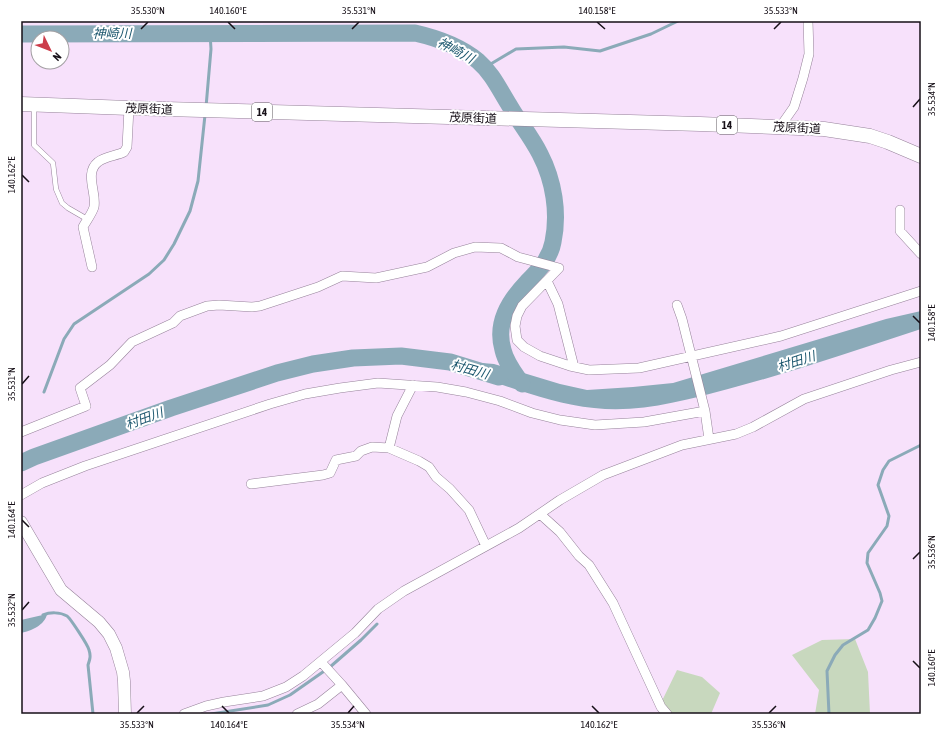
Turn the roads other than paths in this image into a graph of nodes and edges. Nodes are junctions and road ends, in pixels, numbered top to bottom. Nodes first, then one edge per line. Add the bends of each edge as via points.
1 (808, 21) edge
2 (28, 104) edge
3 (129, 108) junction
4 (780, 127) junction
5 (921, 156) edge
6 (900, 210) dead end
7 (87, 219) junction
8 (921, 254) edge
9 (92, 267) dead end
10 (546, 281) junction
11 (921, 291) edge
12 (677, 305) dead end
13 (691, 356) junction
14 (921, 362) edge
15 (574, 367) junction
16 (413, 385) junction
17 (705, 411) junction
18 (21, 432) edge
19 (709, 439) junction
20 (389, 448) junction
21 (251, 484) dead end
22 (21, 495) edge
23 (540, 514) junction
24 (21, 522) edge
25 (486, 546) junction
26 (321, 662) junction
27 (342, 686) junction
28 (125, 714) edge
29 (184, 714) edge
30 (297, 714) edge
31 (366, 714) edge
32 (667, 714) edge

1 - 4 street via 809,54 803,78 794,106
2 - 3 main road, 茂原街道 / 14
2 - 7 lane via 34,145 53,163 56,189 62,203
3 - 4 main road, 茂原街道 / 14
3 - 7 street via 127,147 124,152 100,160 92,169 94,199 93,209
4 - 5 main road, 茂原街道 / 14 via 870,136
6 - 8 street via 900,231
7 - 9 street via 83,227
10 - 15 street via 558,304
10 - 15 street via 522,306 517,316 517,340 531,352
10 - 18 street via 559,268 518,257 500,248 475,247 454,253 427,267 376,278 342,276 318,287 260,306 219,305 202,308 180,316 173,323 132,342 110,365 80,388 86,406
11 - 13 street via 781,336
12 - 13 street
13 - 15 street via 639,368 589,370
13 - 17 street
14 - 19 street via 804,399 753,427 736,434
16 - 17 street via 466,392 500,401 532,414 595,425 644,422
16 - 20 street via 398,416
16 - 22 street via 378,383 305,394 85,466
17 - 19 street
19 - 23 street via 682,445 603,475
20 - 21 street via 372,446 356,456 336,460 330,473 323,475
20 - 25 street via 419,461 450,489 469,510
23 - 25 street
23 - 32 street via 589,565 613,603 661,707
24 - 28 street via 61,590 98,622 116,648 124,680
25 - 26 street via 404,591 378,609
26 - 27 street
26 - 29 street via 286,687 264,696 206,706
27 - 30 street via 318,704
27 - 31 street

